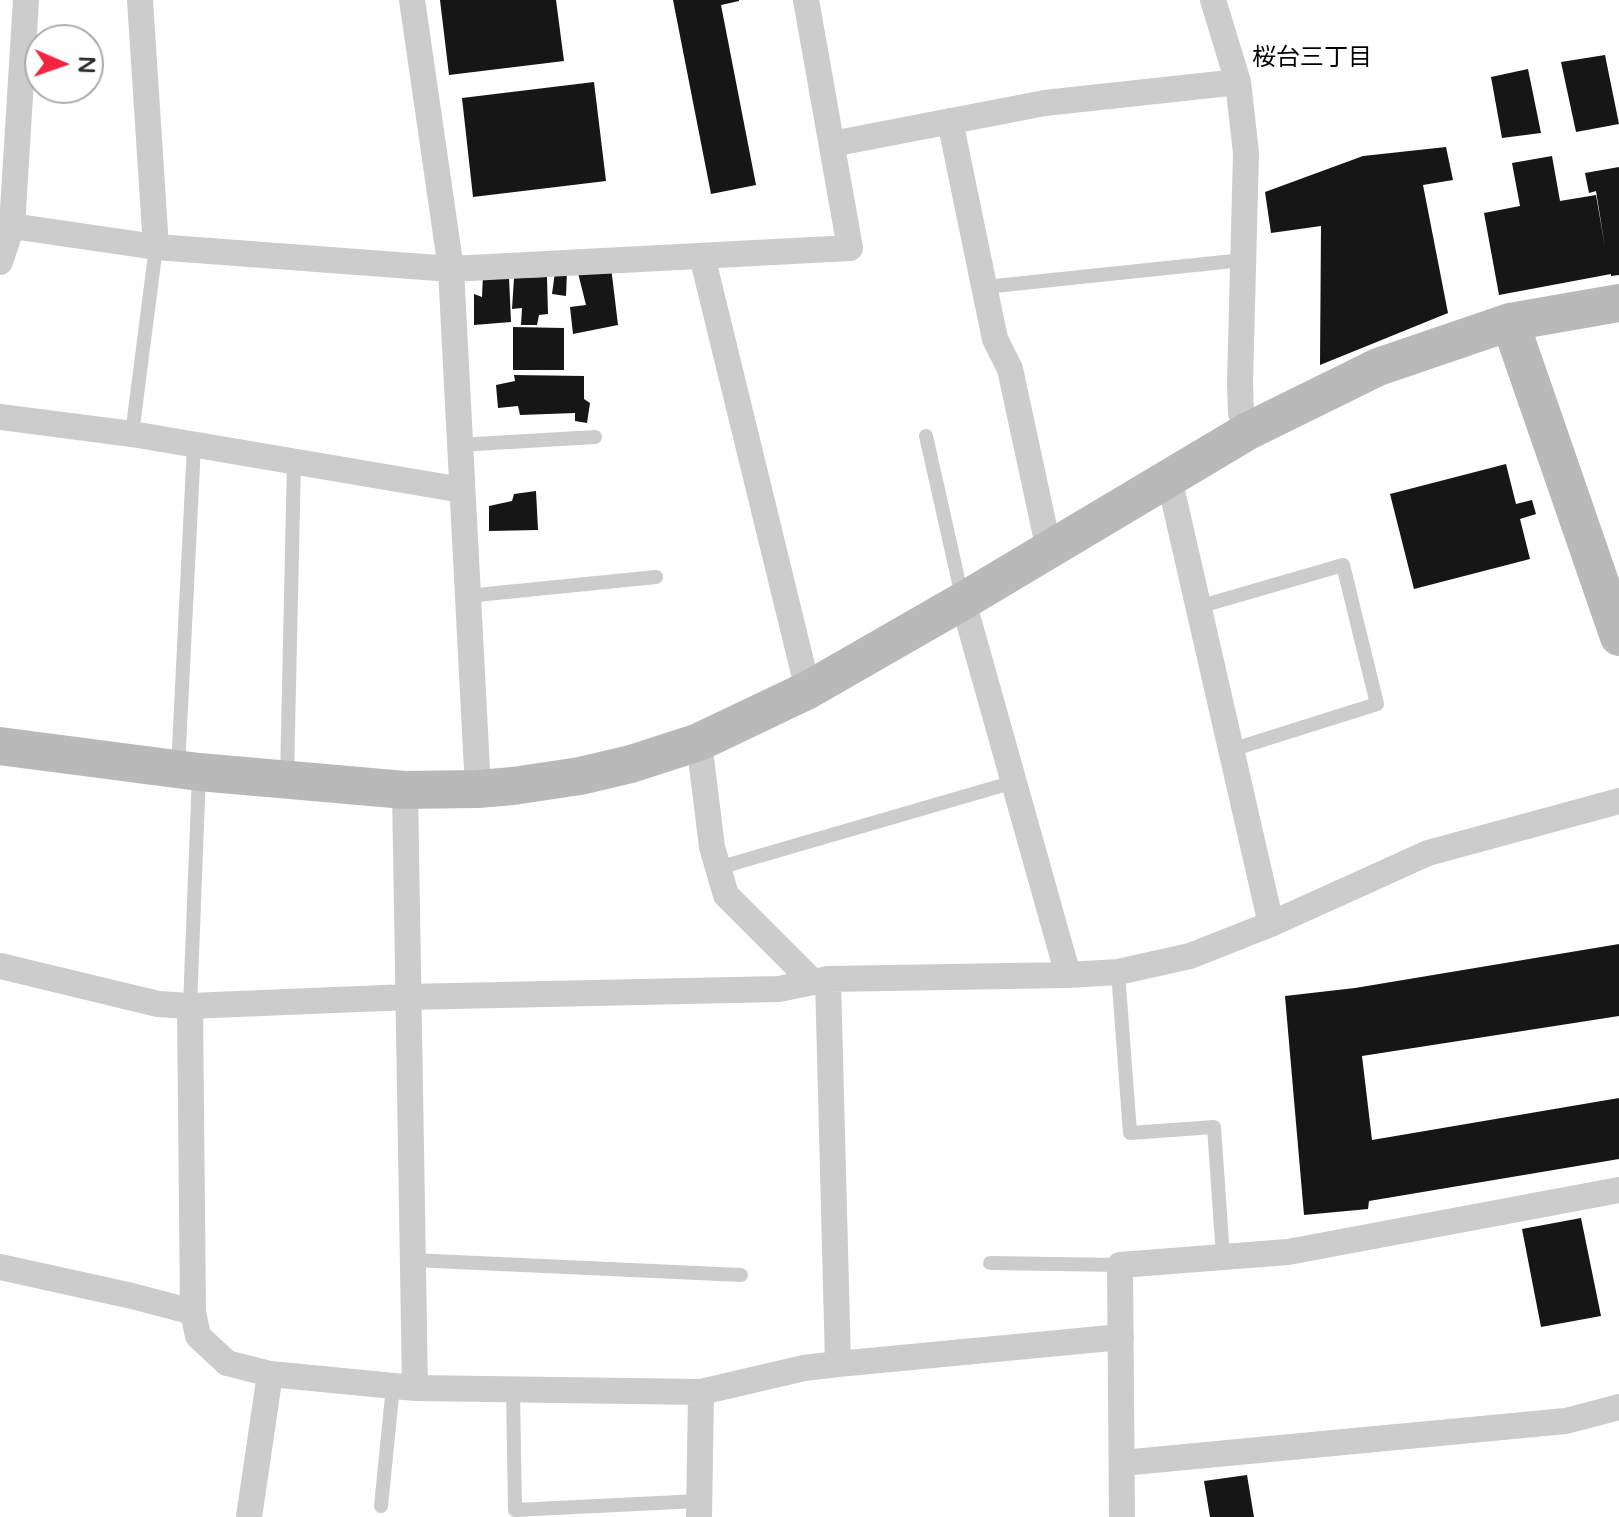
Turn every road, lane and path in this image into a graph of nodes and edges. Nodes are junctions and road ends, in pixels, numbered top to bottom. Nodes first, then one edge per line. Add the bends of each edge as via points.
1 (26, 0) edge
2 (140, 0) edge
3 (412, 0) edge
4 (806, 0) edge
5 (1213, 0) edge
6 (1238, 82) junction
7 (950, 121) junction
8 (832, 144) junction
9 (8, 152) edge
10 (12, 226) junction
11 (156, 247) junction
12 (702, 256) junction
13 (1243, 260) junction
14 (0, 262) edge
15 (451, 269) junction
16 (985, 287) junction
17 (1619, 303) edge
18 (1510, 322) junction
19 (0, 417) edge
20 (1248, 431) junction
21 (132, 434) junction
22 (926, 436) dead end
23 (595, 437) dead end
24 (194, 445) junction
25 (459, 445) junction
26 (294, 461) junction
27 (1169, 478) junction
28 (462, 490) junction
29 (1049, 550) junction
30 (656, 577) dead end
31 (467, 596) junction
32 (963, 601) junction
33 (1198, 607) junction
34 (1619, 637) edge
35 (808, 690) junction
36 (699, 742) junction
37 (0, 746) edge
38 (1231, 750) junction
39 (188, 771) junction
40 (287, 780) junction
41 (1014, 782) junction
42 (478, 789) junction
43 (405, 790) junction
44 (1619, 801) edge
45 (718, 868) junction
46 (1271, 924) junction
47 (0, 966) edge
48 (1118, 972) junction
49 (1068, 975) junction
50 (821, 980) junction
51 (408, 997) junction
52 (190, 1006) junction
53 (1619, 1190) edge
54 (1223, 1257) junction
55 (412, 1260) junction
56 (990, 1263) dead end
57 (1120, 1265) junction
58 (0, 1267) edge
59 (741, 1275) dead end
60 (193, 1312) junction
61 (1121, 1337) junction
62 (838, 1364) junction
63 (270, 1374) junction
64 (404, 1387) junction
65 (513, 1391) junction
66 (701, 1392) junction
67 (1619, 1407) edge
68 (1122, 1463) junction
69 (381, 1506) dead end
70 (699, 1509) edge
71 (249, 1517) edge
72 (1122, 1517) edge

1 - 9 street
2 - 11 street
3 - 15 street
4 - 8 street
5 - 6 street
6 - 7 street via 1045,103
6 - 13 street via 1246,153
7 - 8 street
7 - 16 street
8 - 12 street via 850,248
9 - 10 street
10 - 11 street
10 - 14 street
11 - 15 street
11 - 21 lane
12 - 15 street
12 - 35 street
13 - 16 lane
13 - 20 street via 1241,413
15 - 25 street
16 - 29 street via 995,339 1010,369
17 - 18 street
18 - 20 street via 1378,367
18 - 34 street
19 - 21 street
20 - 27 street
21 - 24 street
22 - 32 lane
23 - 25 lane
24 - 26 street
24 - 39 lane
25 - 28 street
26 - 28 street
26 - 40 lane
27 - 29 street
27 - 33 street
28 - 31 street
29 - 32 street
30 - 31 lane
31 - 42 street
32 - 35 street
32 - 41 street
33 - 38 street
33 - 38 lane via 1343,565 1377,704
35 - 36 street
36 - 42 street via 580,776
36 - 45 street
37 - 39 street
38 - 46 street
39 - 40 street
39 - 52 lane
40 - 43 street
41 - 45 lane
41 - 49 street
42 - 43 street
43 - 51 street
44 - 46 street via 1428,853
45 - 50 street via 726,895
46 - 48 street via 1190,956
47 - 52 street via 158,1004
48 - 49 street
48 - 54 lane via 1130,1133 1214,1127
49 - 50 street
50 - 51 street via 779,989
50 - 62 street
51 - 52 street
51 - 55 street
52 - 60 street
53 - 54 street via 1288,1252
54 - 57 street
55 - 59 lane
55 - 64 street
56 - 57 lane
57 - 61 street
58 - 60 street
60 - 63 street via 198,1336 227,1363
61 - 62 street
61 - 68 street
62 - 66 street
63 - 64 street
63 - 71 street
64 - 65 street
64 - 69 lane
65 - 66 street
65 - 70 lane via 515,1510
66 - 70 street
67 - 68 street via 1566,1421
68 - 72 street

